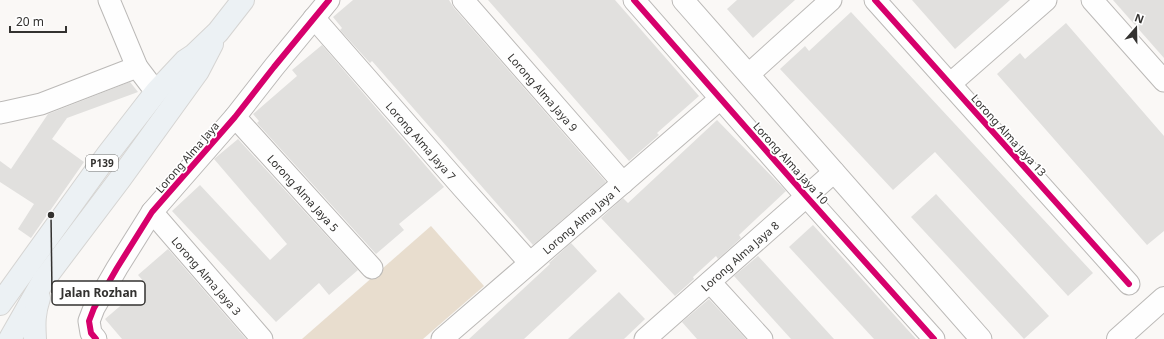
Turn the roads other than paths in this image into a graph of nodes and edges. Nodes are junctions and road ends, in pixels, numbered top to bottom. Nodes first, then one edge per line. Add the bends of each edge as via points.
1 (109, 0) edge
2 (243, 0) edge
3 (329, 0) edge
4 (463, 0) edge
5 (634, 0) edge
6 (683, 0) edge
7 (831, 0) edge
8 (875, 0) edge
9 (1046, 0) edge
10 (1092, 0) edge
11 (314, 18) junction
12 (218, 32) junction
13 (137, 67) junction
14 (749, 74) junction
15 (1164, 81) edge
16 (950, 84) junction
17 (156, 92) junction
18 (720, 99) junction
19 (0, 113) edge
20 (235, 118) junction
21 (834, 172) junction
22 (623, 183) junction
23 (806, 196) junction
24 (152, 212) junction
25 (530, 263) junction
26 (372, 268) dead end
27 (18, 280) junction
28 (44, 281) junction
29 (710, 282) junction
30 (1129, 284) dead end
31 (1164, 298) edge
32 (0, 304) edge
33 (9, 338) edge
34 (35, 339) edge
35 (96, 339) edge
36 (262, 339) edge
37 (442, 339) edge
38 (645, 339) edge
39 (762, 339) edge
40 (934, 339) edge
41 (981, 339) edge
42 (1118, 339) edge

1 - 13 street
2 - 12 main road, P139
3 - 11 street, Lorong Alma Jaya
4 - 22 street, Lorong Alma Jaya 9
5 - 18 street, Lorong Alma Jaya 10
6 - 14 street
7 - 14 street
8 - 16 street, Lorong Alma Jaya 13
9 - 16 street
10 - 15 street
11 - 20 street, Lorong Alma Jaya
11 - 25 street, Lorong Alma Jaya 7
12 - 17 main road, P139 via 185,61
12 - 28 main road, P139 via 198,71
13 - 17 street
13 - 19 street via 41,104
14 - 21 street
16 - 30 street, Lorong Alma Jaya 13
17 - 27 main road, P139 via 108,154
18 - 22 street, Lorong Alma Jaya 1
18 - 23 street, Lorong Alma Jaya 10
20 - 24 street, Lorong Alma Jaya
20 - 26 street, Lorong Alma Jaya 5
21 - 23 street, Lorong Alma Jaya 8
21 - 41 street
22 - 25 street, Lorong Alma Jaya 1
23 - 29 street, Lorong Alma Jaya 8
23 - 40 street, Lorong Alma Jaya 10
24 - 35 street, Lorong Alma Jaya via 94,308 89,321 91,333
24 - 36 street, Lorong Alma Jaya 3
25 - 37 street, Lorong Alma Jaya 1
27 - 32 main road, P139
27 - 33 main road via 10,296
28 - 33 main road, P139
28 - 34 main road via 34,311
29 - 38 street, Lorong Alma Jaya 8
29 - 39 street
31 - 42 street

